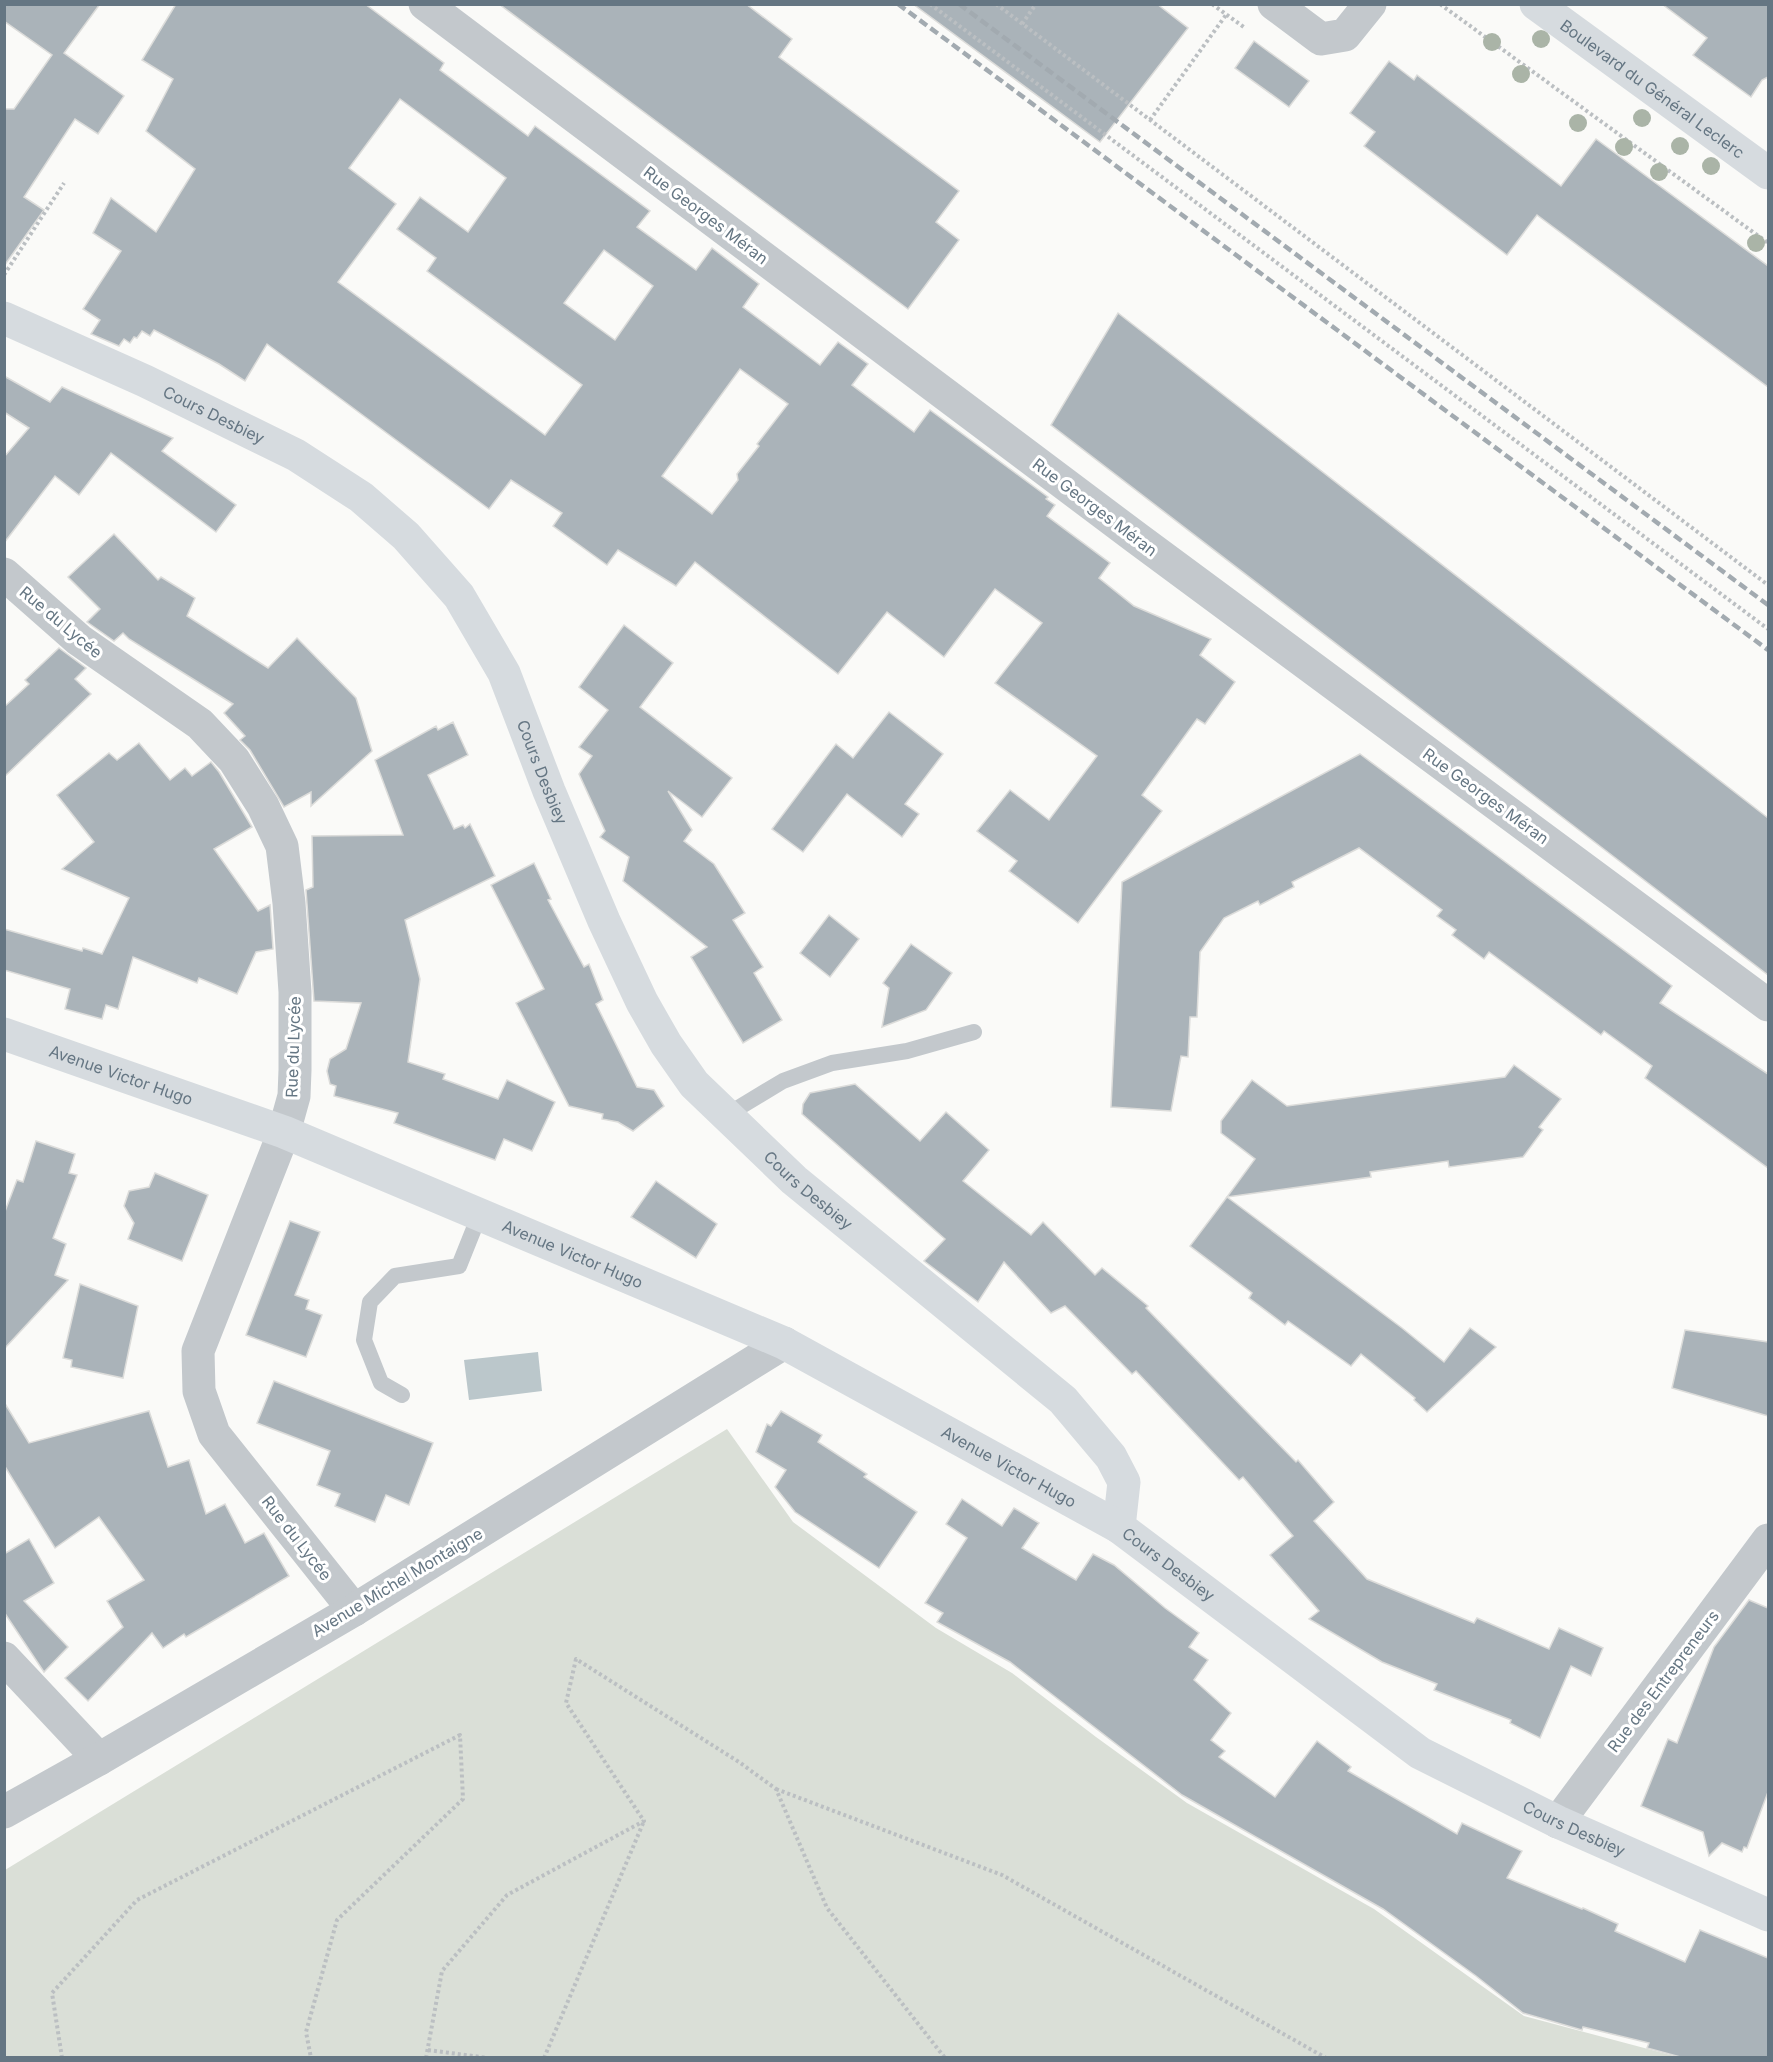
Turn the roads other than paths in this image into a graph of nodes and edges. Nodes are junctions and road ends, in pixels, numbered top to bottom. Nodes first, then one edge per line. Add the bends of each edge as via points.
1 (425, 4) edge
2 (1274, 4) edge
3 (1370, 4) edge
4 (1536, 4) edge
5 (1768, 170) edge
6 (4, 318) edge
7 (4, 574) edge
8 (1768, 1005) edge
9 (974, 1032) dead end
10 (4, 1034) edge
11 (725, 1116) junction
12 (284, 1132) junction
13 (479, 1216) junction
14 (784, 1343) junction
15 (402, 1395) dead end
16 (1119, 1527) junction
17 (1768, 1539) edge
18 (354, 1610) junction
19 (4, 1658) edge
20 (99, 1759) junction
21 (4, 1812) edge
22 (1558, 1822) junction
23 (1768, 1915) edge

1 - 8 street, Rue Georges Méran
2 - 3 street via 1321,39 1345,35
4 - 5 street, Boulevard du Général Leclerc
6 - 11 street, Cours Desbiey via 296,454 361,497 406,536 459,596 504,673 554,802 642,1002 694,1084
7 - 12 street, Rue du Lycée via 79,640 200,724 234,760 263,806 282,846 295,992 294,1096
9 - 11 lane via 907,1051 832,1063 783,1081
10 - 12 street, Avenue Victor Hugo
11 - 16 street, Cours Desbiey via 794,1180 1063,1400 1111,1457 1124,1482
12 - 13 street, Avenue Victor Hugo
12 - 18 street, Rue du Lycée via 198,1351 199,1391 214,1434
13 - 14 street, Avenue Victor Hugo
13 - 15 lane via 459,1266 395,1276 370,1302 364,1340 381,1383
14 - 16 street, Avenue Victor Hugo
14 - 18 street, Avenue Michel Montaigne
16 - 22 street, Cours Desbiey via 1420,1754
17 - 22 street, Rue des Entrepreneurs
18 - 20 street, Avenue Michel Montaigne
19 - 20 street
20 - 21 street, Avenue Michel Montaigne
22 - 23 street, Cours Desbiey

